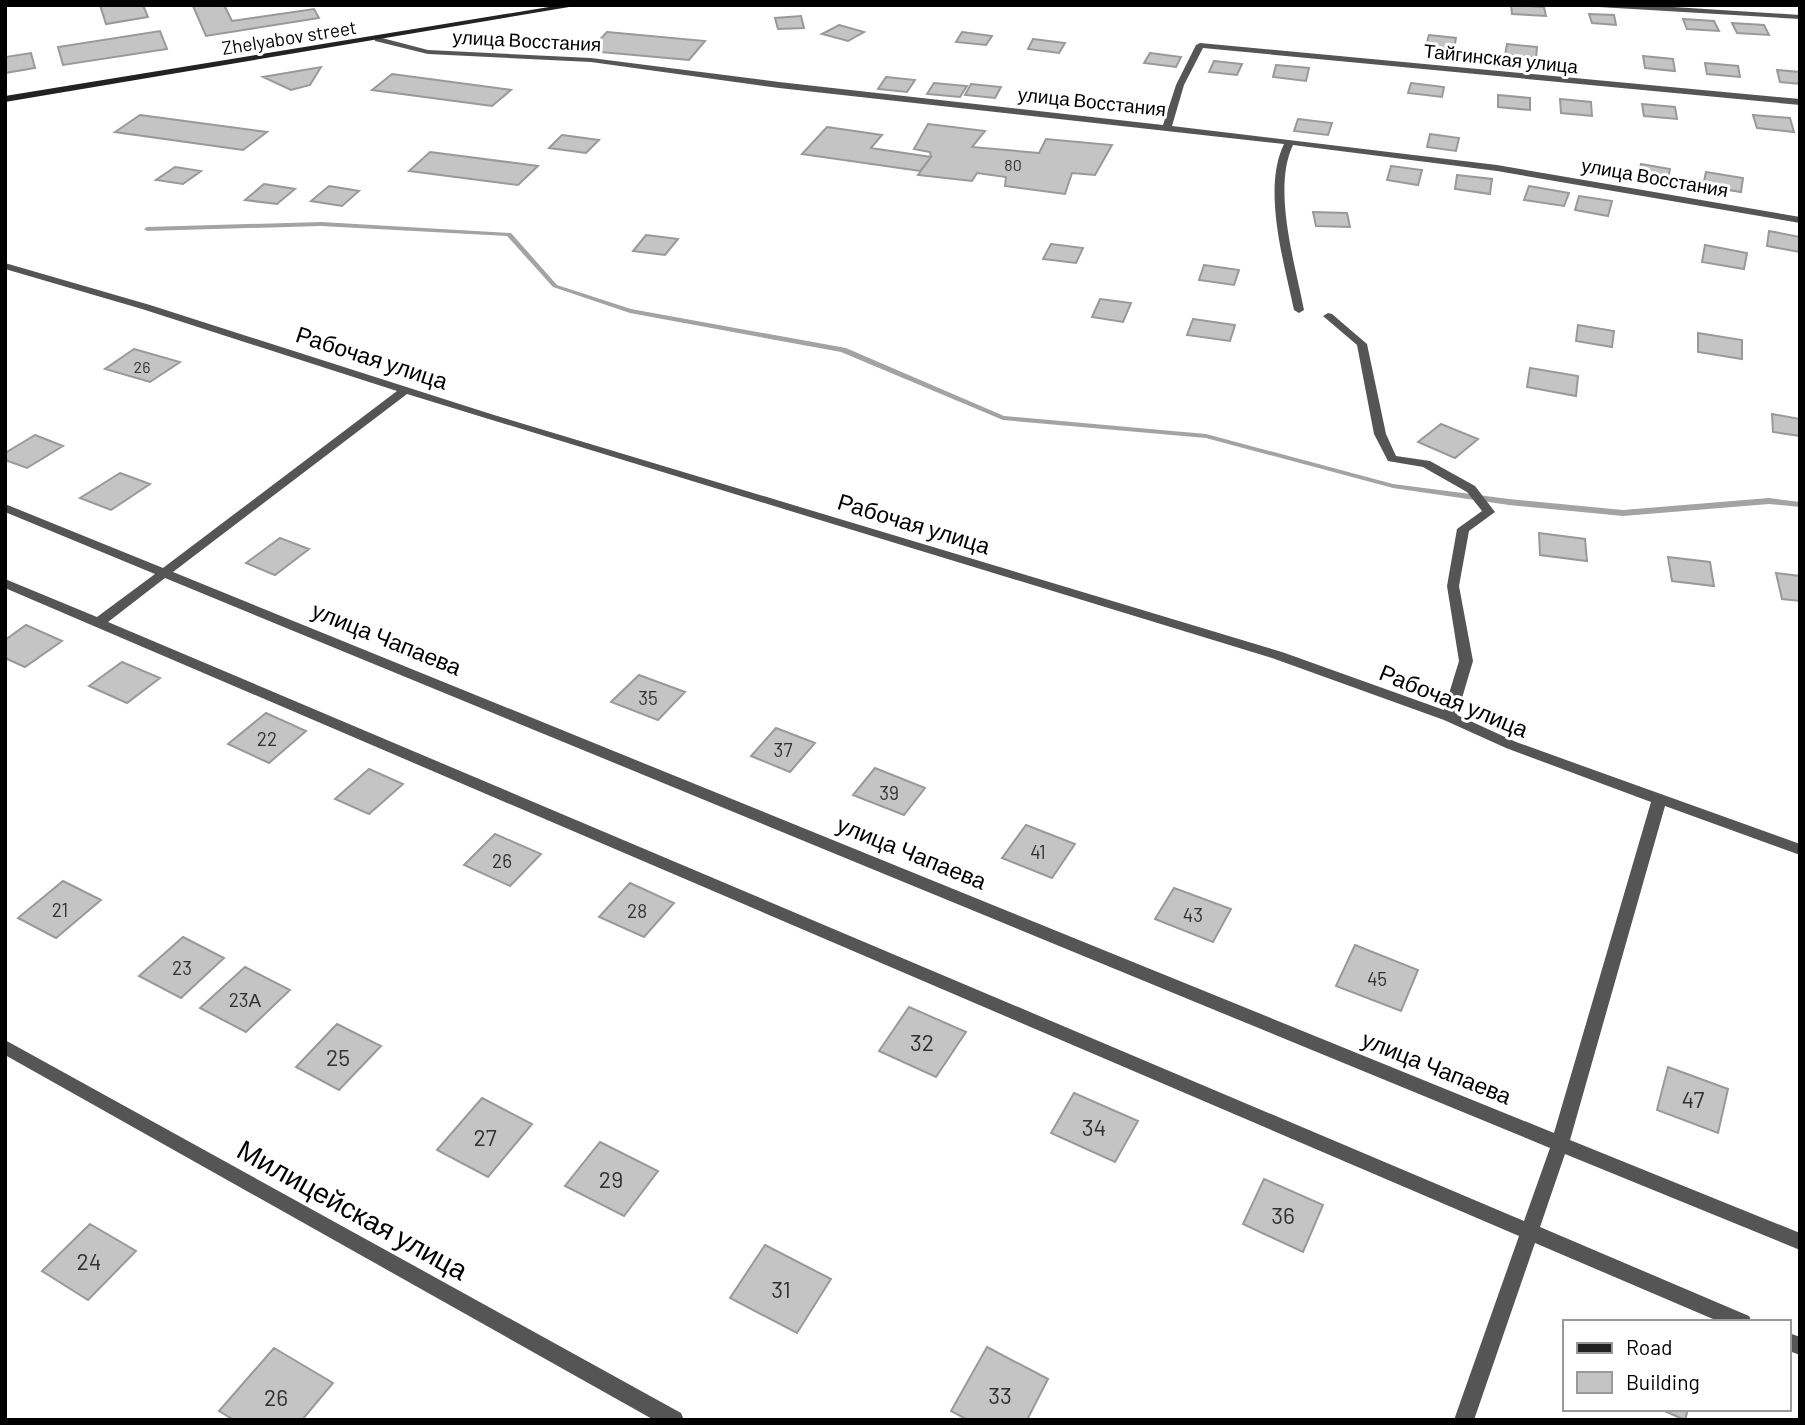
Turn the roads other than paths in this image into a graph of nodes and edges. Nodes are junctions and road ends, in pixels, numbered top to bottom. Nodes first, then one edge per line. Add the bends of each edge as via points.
1 (577, 5) edge
2 (1599, 5) edge
3 (1800, 17) edge
4 (378, 39) junction
5 (5, 99) edge
6 (1800, 102) edge
7 (1167, 127) junction
8 (1290, 142) junction
9 (1800, 220) edge
10 (5, 266) edge
11 (1299, 310) dead end
12 (1328, 316) dead end
13 (405, 390) junction
14 (5, 508) edge
15 (163, 572) junction
16 (5, 583) edge
17 (98, 623) junction
18 (1449, 717) junction
19 (1659, 800) junction
20 (1800, 850) edge
21 (5, 1047) edge
22 (1560, 1144) junction
23 (1529, 1232) junction
24 (1800, 1242) edge
25 (1737, 1320) edge
26 (674, 1420) edge
27 (1464, 1420) edge

1 - 4 street, Zhelyabov street
2 - 3 street
4 - 5 street, Zhelyabov street
4 - 7 street, улица Восстания via 428,52 591,60
6 - 7 street, Тайгинская улица via 1200,45 1180,85
7 - 8 street, улица Восстания
8 - 9 street, улица Восстания via 1497,169
8 - 11 street via 1282,152 1281,213
10 - 13 street, Рабочая улица
12 - 18 street via 1362,344 1380,434 1392,459 1426,464 1472,489 1489,512 1463,529 1453,586 1466,662
13 - 15 street
13 - 18 street, Рабочая улица via 1277,655
14 - 15 street, улица Чапаева
15 - 17 street
15 - 22 street, улица Чапаева
16 - 17 street
17 - 23 street
18 - 19 street, Рабочая улица
19 - 20 street, Рабочая улица
19 - 22 street
21 - 26 street, Милицейская улица
22 - 23 street
22 - 24 street, улица Чапаева
23 - 25 street
23 - 27 street

